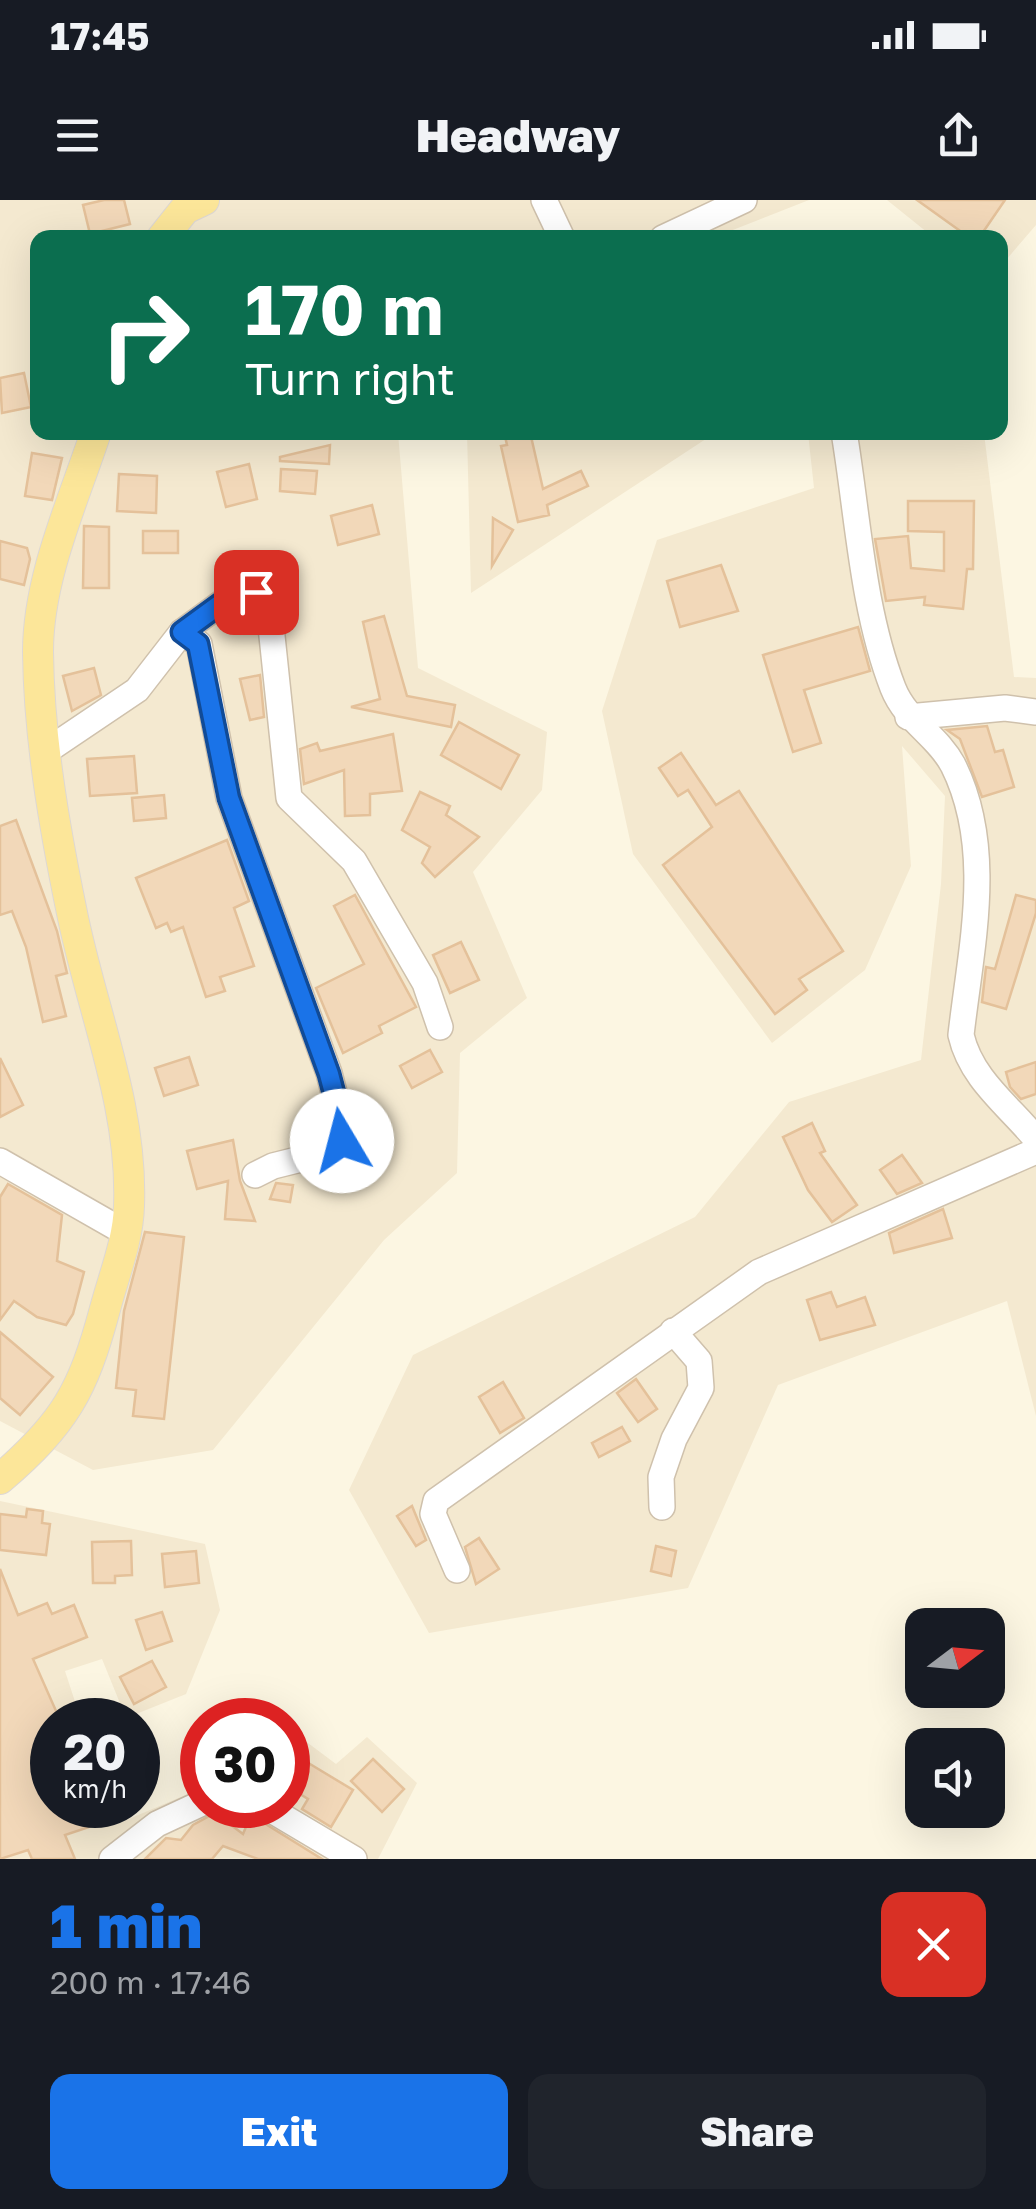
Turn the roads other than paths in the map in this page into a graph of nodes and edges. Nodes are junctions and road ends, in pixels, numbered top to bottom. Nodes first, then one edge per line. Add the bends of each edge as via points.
1 (204, 200) edge
2 (544, 200) edge
3 (744, 200) edge
4 (168, 230) edge
5 (558, 230) edge
6 (680, 230) edge
7 (93, 440) edge
8 (845, 440) edge
9 (182, 632) junction
10 (1036, 712) edge
11 (908, 717) junction
12 (45, 752) junction
13 (440, 1027) dead end
14 (1027, 1114) edge
15 (1036, 1139) edge
16 (1036, 1151) edge
17 (0, 1162) edge
18 (255, 1175) dead end
19 (126, 1233) junction
20 (673, 1331) junction
21 (0, 1479) edge
22 (662, 1507) dead end
23 (457, 1570) dead end
24 (180, 1813) edge
25 (302, 1828) edge
26 (112, 1859) edge
27 (354, 1859) edge

1 - 4 main road via 185,209
2 - 5 street
3 - 6 street
7 - 12 main road via 49,575 38,649
8 - 11 street via 877,633
9 - 12 street via 137,690
9 - 13 street via 223,602 256,592 268,598 289,798 354,861 425,983
9 - 18 street via 198,644 229,798 342,1124 342,1141 333,1151
10 - 11 street via 1006,708
11 - 14 street via 946,752 976,833 961,1036 971,1066
12 - 19 main road via 71,910 118,1096 128,1162
14 - 15 street
16 - 20 street via 759,1272
17 - 19 street
19 - 21 main road via 92,1359 69,1409
20 - 22 street via 698,1362 701,1388 661,1477
20 - 23 street via 436,1501 433,1514
24 - 26 street
25 - 27 street

